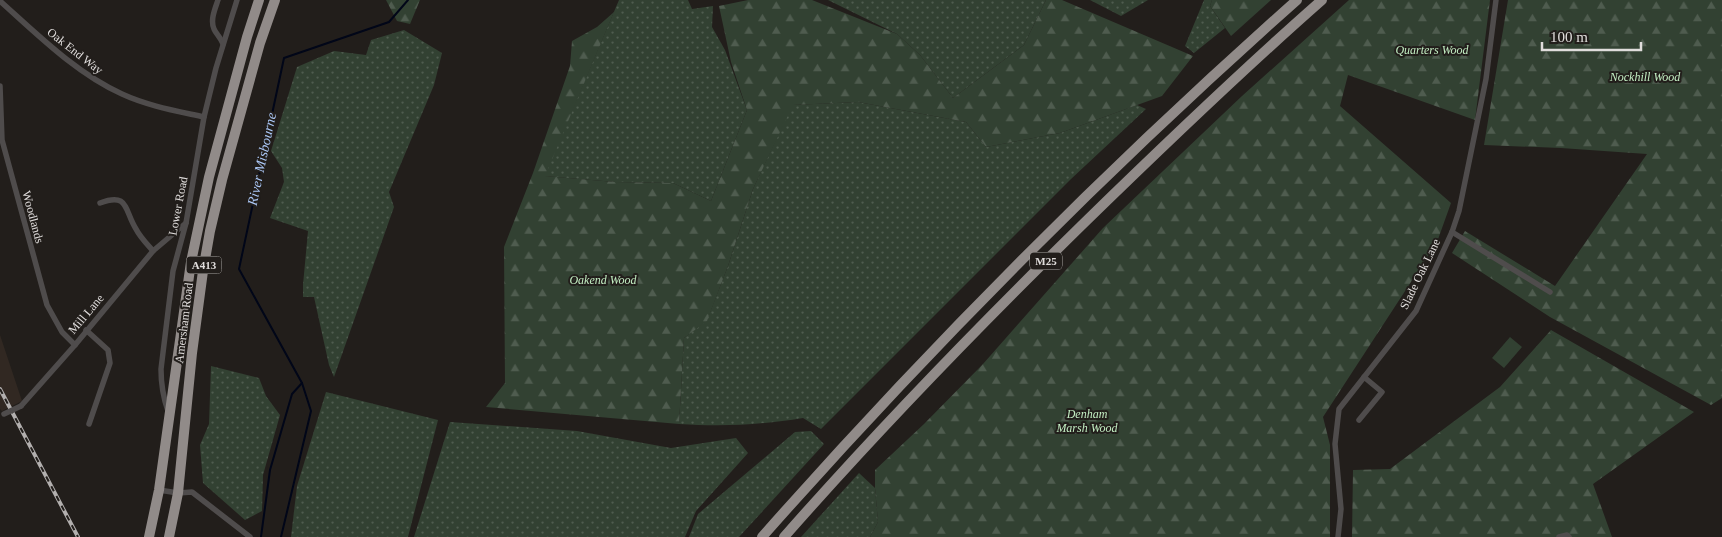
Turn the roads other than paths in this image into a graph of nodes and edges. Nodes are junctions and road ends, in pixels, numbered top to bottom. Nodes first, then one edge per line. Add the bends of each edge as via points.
1 (218, 0) edge
2 (237, 0) edge
3 (258, 0) edge
4 (275, 0) edge
5 (1297, 0) edge
6 (1322, 0) edge
7 (1496, 0) edge
8 (0, 1) edge
9 (223, 44) junction
10 (0, 86) edge
11 (204, 117) junction
12 (100, 203) dead end
13 (186, 224) junction
14 (1452, 232) junction
15 (153, 250) junction
16 (1550, 292) dead end
17 (86, 330) junction
18 (75, 344) junction
19 (1364, 377) junction
20 (2, 414) edge
21 (170, 418) junction
22 (1359, 420) dead end
23 (89, 424) dead end
24 (159, 490) junction
25 (178, 493) junction
26 (149, 537) edge
27 (168, 537) edge
28 (250, 537) edge
29 (762, 537) edge
30 (784, 537) edge
31 (1338, 537) edge
32 (1559, 537) edge
33 (1569, 537) edge

1 - 9 street via 212,16 214,29
2 - 9 street, Lower Road
3 - 21 highway, A413 via 209,177 192,262
4 - 25 highway, Amersham Road / A413 via 260,43 210,231 194,334
5 - 29 highway, M25 via 1147,138 1002,280 885,401
6 - 30 highway, M25 via 1164,144 1016,290
7 - 14 street, Slade Oak Lane via 1486,79
8 - 11 street, Oak End Way via 94,80 124,95
9 - 11 street, Lower Road
10 - 18 street, Woodlands via 2,140 47,305 62,332
11 - 13 street, Lower Road
12 - 15 street via 112,198 127,207 135,227
13 - 15 street, Mill Lane
13 - 21 street, Lower Road via 173,271 161,369 164,401
14 - 16 street
14 - 19 street, Slade Oak Lane via 1416,311
15 - 17 street, Mill Lane
17 - 18 street, Mill Lane
17 - 23 street via 108,350 110,363
18 - 20 street, Mill Lane, bridge via 21,406
19 - 22 street via 1382,392
19 - 31 street, Slade Oak Lane via 1339,409 1335,444 1341,509
21 - 24 highway, A413
24 - 25 street
24 - 26 highway, A413
25 - 27 highway, Amersham Road / A413
25 - 28 street via 192,492
32 - 33 street

